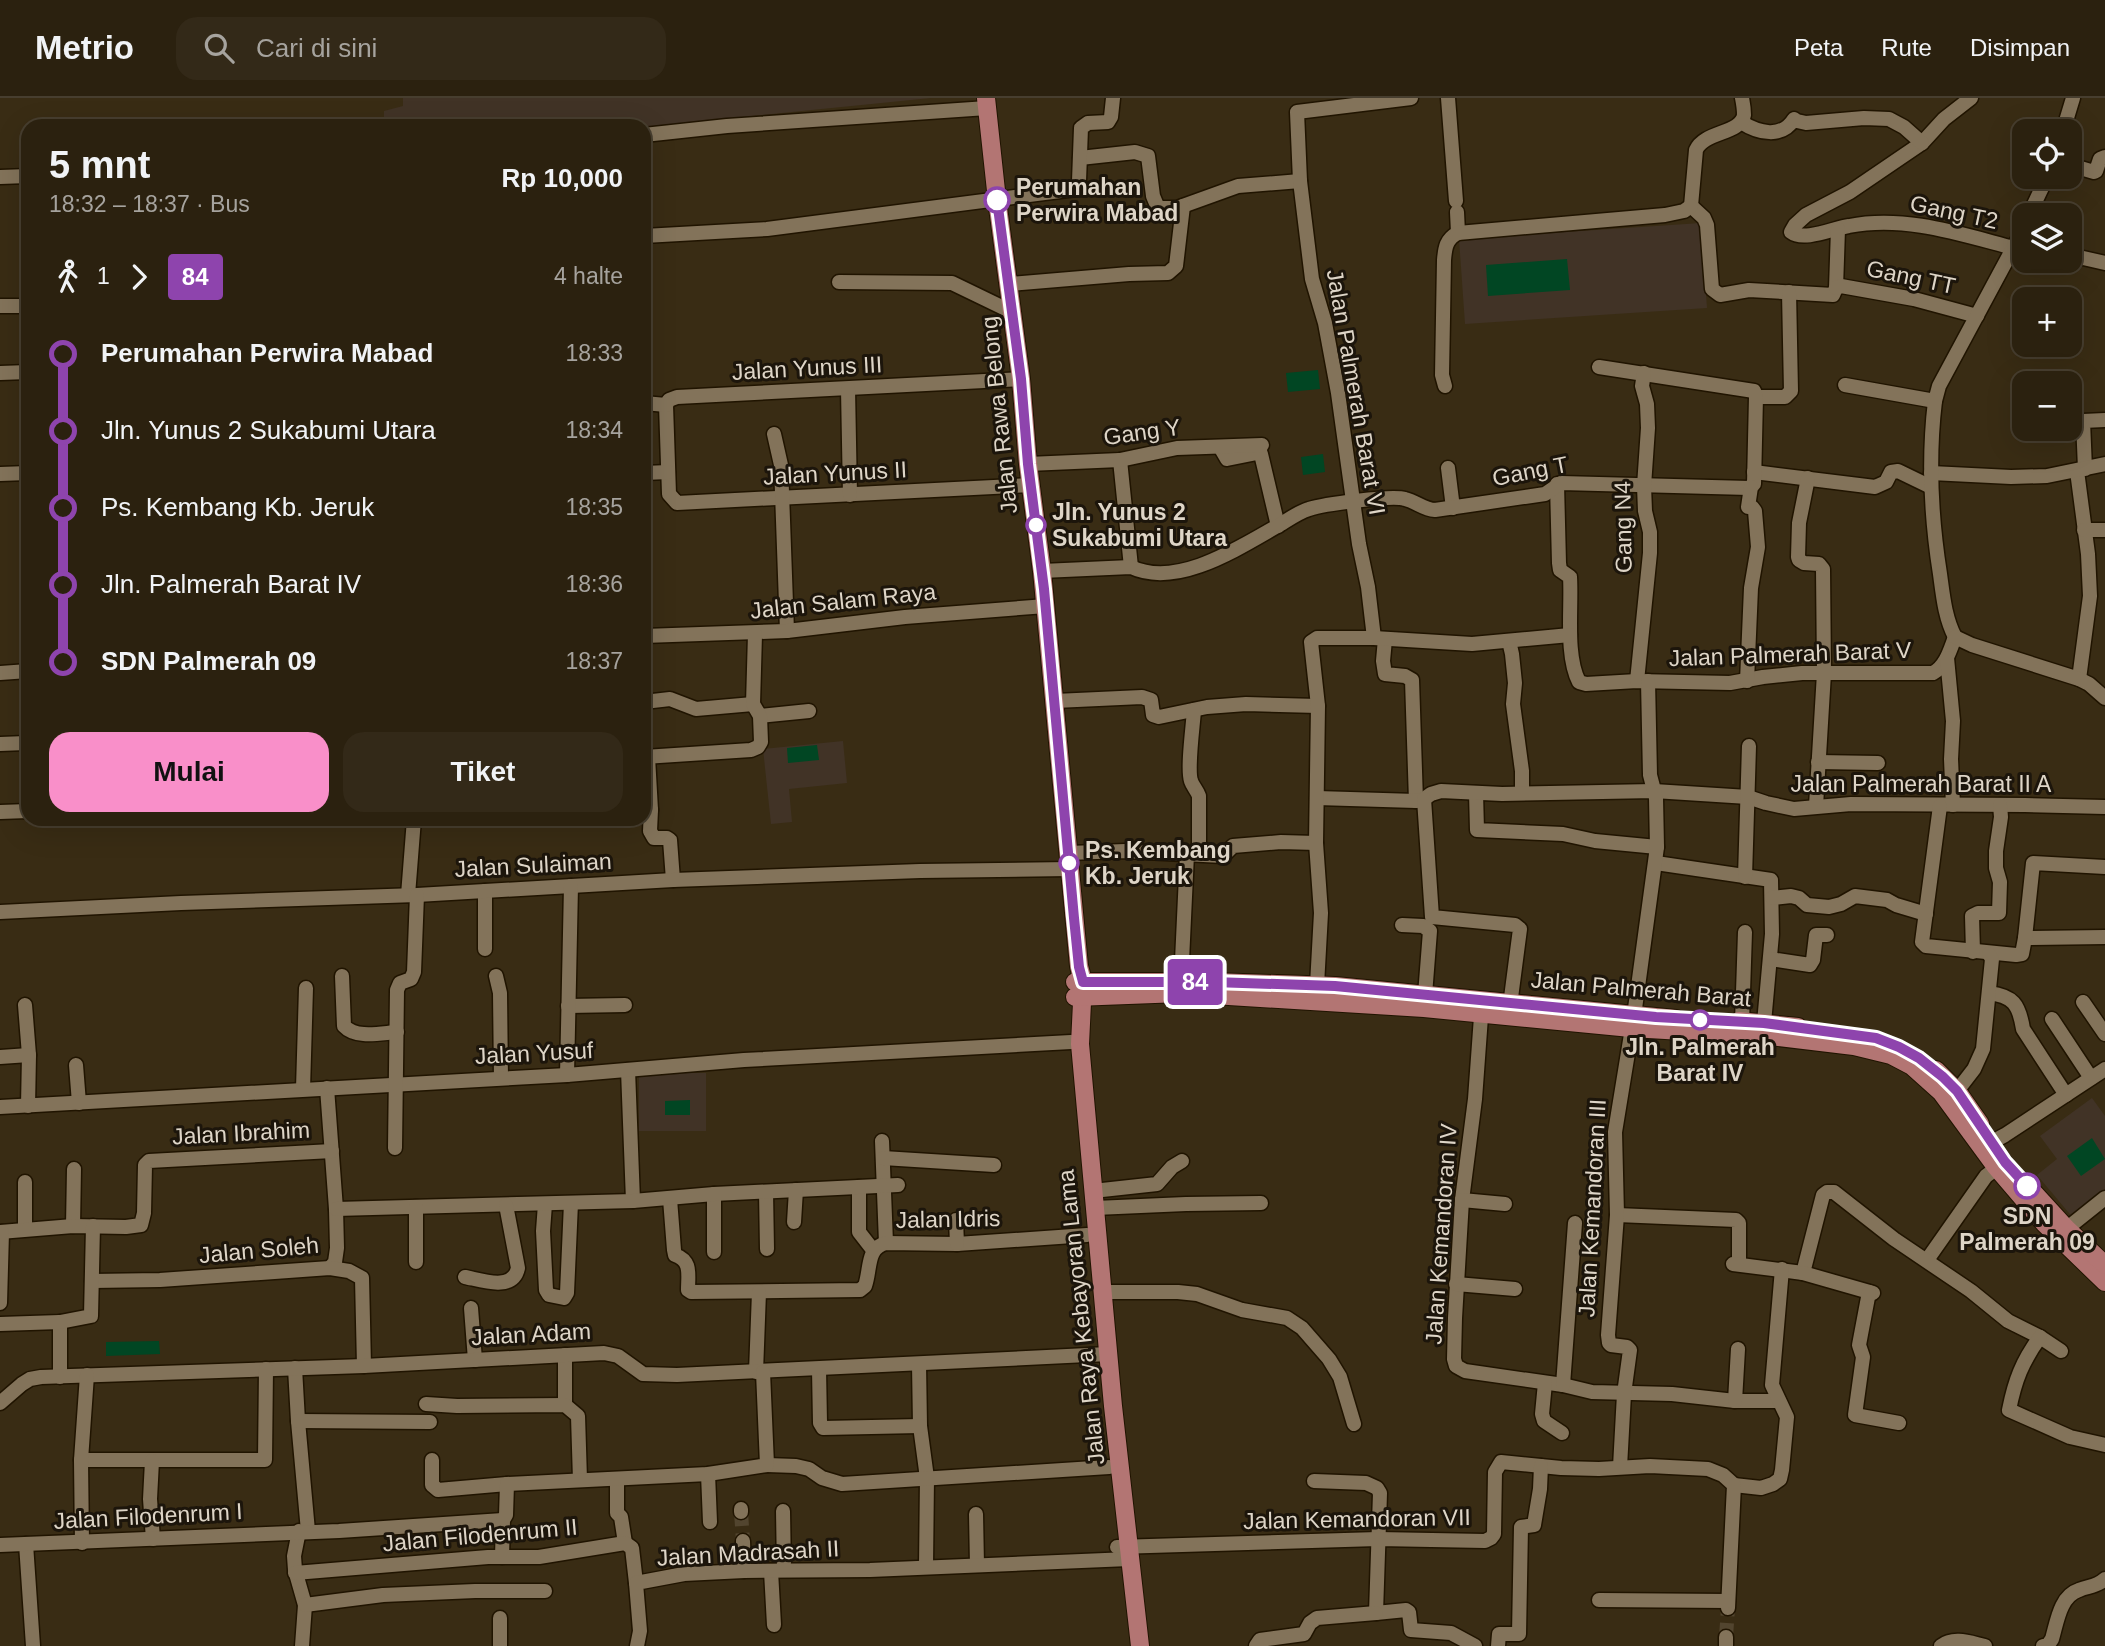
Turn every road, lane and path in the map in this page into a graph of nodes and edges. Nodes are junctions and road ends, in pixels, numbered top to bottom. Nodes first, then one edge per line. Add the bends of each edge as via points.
1 (1112, 98) edge
2 (1411, 98) edge
3 (1448, 98) edge
4 (1742, 98) edge
5 (1971, 98) edge
6 (2073, 98) edge
7 (986, 103) edge
8 (1297, 105) edge
9 (2067, 119) edge
10 (1741, 122) junction
11 (651, 134) edge
12 (1922, 143) junction
13 (2105, 157) edge
14 (1080, 158) junction
15 (2082, 168) edge
16 (21, 176) edge
17 (0, 177) edge
18 (1300, 181) junction
19 (997, 200) junction
20 (1183, 206) junction
21 (1691, 206) junction
22 (1838, 229) junction
23 (1458, 233) junction
24 (651, 236) edge
25 (2012, 243) edge
26 (2012, 256) edge
27 (2082, 258) edge
28 (2105, 263) edge
29 (839, 282) dead end
30 (1009, 285) junction
31 (1836, 288) junction
32 (1789, 292) junction
33 (0, 306) edge
34 (21, 306) edge
35 (1012, 312) junction
36 (1977, 316) junction
37 (1600, 367) dead end
38 (21, 372) edge
39 (0, 373) edge
40 (1644, 373) junction
41 (1021, 379) junction
42 (1445, 386) dead end
43 (1845, 386) dead end
44 (848, 389) junction
45 (1756, 397) junction
46 (1935, 401) junction
47 (651, 404) edge
48 (666, 405) junction
49 (2105, 420) edge
50 (774, 434) dead end
51 (1262, 445) dead end
52 (1220, 447) junction
53 (1120, 460) junction
54 (1028, 464) junction
55 (2105, 464) edge
56 (1448, 468) dead end
57 (2081, 470) junction
58 (668, 472) junction
59 (21, 473) edge
60 (651, 473) edge
61 (0, 474) edge
62 (1808, 478) junction
63 (1753, 480) junction
64 (1931, 480) junction
65 (1557, 484) junction
66 (1031, 485) junction
67 (1644, 486) junction
68 (850, 495) junction
69 (782, 498) junction
70 (1353, 499) junction
71 (1452, 508) junction
72 (1278, 526) junction
73 (2084, 530) junction
74 (2105, 530) edge
75 (1131, 568) junction
76 (1042, 571) junction
77 (2097, 600) edge
78 (1046, 606) junction
79 (787, 631) junction
80 (755, 634) junction
81 (1570, 635) junction
82 (651, 636) edge
83 (1955, 637) junction
84 (1380, 638) junction
85 (1509, 641) junction
86 (1947, 658) junction
87 (21, 672) edge
88 (0, 673) edge
89 (1824, 673) junction
90 (2079, 679) junction
91 (1643, 681) junction
92 (1747, 681) junction
93 (2105, 698) edge
94 (651, 701) edge
95 (1055, 701) junction
96 (1318, 706) junction
97 (757, 710) junction
98 (809, 710) dead end
99 (1194, 710) junction
100 (21, 743) edge
101 (0, 744) edge
102 (1749, 746) dead end
103 (651, 757) edge
104 (1818, 762) junction
105 (1878, 763) dead end
106 (1654, 791) junction
107 (1476, 793) junction
108 (1521, 793) junction
109 (1748, 797) junction
110 (1317, 798) junction
111 (1420, 800) junction
112 (1947, 805) junction
113 (2000, 805) junction
114 (1816, 806) junction
115 (2105, 807) edge
116 (21, 811) edge
117 (0, 812) edge
118 (414, 826) edge
119 (650, 826) edge
120 (1316, 843) junction
121 (1657, 847) junction
122 (1193, 854) junction
123 (1069, 861) junction
124 (1656, 863) junction
125 (2105, 867) edge
126 (1745, 877) junction
127 (673, 880) junction
128 (571, 886) junction
129 (485, 891) junction
130 (412, 895) junction
131 (1772, 898) junction
132 (0, 912) edge
133 (1926, 914) junction
134 (1402, 925) dead end
135 (1745, 932) dead end
136 (1827, 935) dead end
137 (2105, 937) edge
138 (2025, 939) junction
139 (485, 948) dead end
140 (1973, 952) junction
141 (1989, 954) junction
142 (1770, 959) junction
143 (342, 976) dead end
144 (496, 976) dead end
145 (1181, 982) junction
146 (1079, 985) junction
147 (1317, 985) junction
148 (306, 988) dead end
149 (1989, 993) junction
150 (1424, 995) junction
151 (2083, 1002) dead end
152 (25, 1005) dead end
153 (625, 1005) dead end
154 (568, 1006) junction
155 (1482, 1007) junction
156 (1510, 1009) junction
157 (2053, 1019) dead end
158 (1742, 1021) junction
159 (1633, 1022) junction
160 (1764, 1023) junction
161 (397, 1032) junction
162 (2105, 1034) edge
163 (1071, 1042) junction
164 (29, 1055) junction
165 (0, 1057) edge
166 (76, 1065) dead end
167 (2105, 1069) edge
168 (628, 1070) junction
169 (567, 1075) junction
170 (501, 1078) junction
171 (2091, 1078) junction
172 (397, 1084) junction
173 (327, 1088) junction
174 (303, 1090) junction
175 (1957, 1091) junction
176 (2066, 1095) junction
177 (79, 1103) junction
178 (27, 1106) junction
179 (0, 1107) edge
180 (882, 1141) dead end
181 (1988, 1145) junction
182 (395, 1148) dead end
183 (332, 1151) junction
184 (883, 1158) junction
185 (1182, 1161) dead end
186 (2001, 1164) junction
187 (994, 1165) dead end
188 (74, 1168) dead end
189 (25, 1182) dead end
190 (892, 1185) junction
191 (859, 1187) junction
192 (796, 1190) junction
193 (766, 1192) junction
194 (714, 1194) junction
195 (2105, 1198) edge
196 (670, 1199) junction
197 (1094, 1199) junction
198 (1462, 1200) junction
199 (638, 1201) junction
200 (571, 1203) junction
201 (1261, 1203) dead end
202 (1505, 1203) dead end
203 (545, 1204) junction
204 (506, 1205) junction
205 (416, 1208) junction
206 (337, 1209) junction
207 (1617, 1215) junction
208 (956, 1220) dead end
209 (794, 1222) dead end
210 (1574, 1223) dead end
211 (73, 1226) junction
212 (93, 1226) junction
213 (25, 1229) junction
214 (1, 1232) edge
215 (2062, 1232) junction
216 (1087, 1235) junction
217 (957, 1244) junction
218 (879, 1246) junction
219 (767, 1249) dead end
220 (714, 1252) dead end
221 (1927, 1260) junction
222 (416, 1262) dead end
223 (2105, 1265) edge
224 (330, 1268) junction
225 (1782, 1269) junction
226 (547, 1270) junction
227 (568, 1272) junction
228 (1803, 1273) junction
229 (465, 1277) dead end
230 (92, 1281) junction
231 (2105, 1282) edge
232 (1457, 1283) junction
233 (1515, 1289) dead end
234 (759, 1292) junction
235 (1103, 1292) junction
236 (0, 1303) edge
237 (471, 1308) dead end
238 (60, 1322) junction
239 (0, 1324) edge
240 (2040, 1337) junction
241 (1738, 1349) dead end
242 (2061, 1351) dead end
243 (1102, 1354) junction
244 (565, 1355) junction
245 (475, 1360) junction
246 (919, 1364) junction
247 (364, 1366) junction
248 (295, 1368) junction
249 (266, 1369) junction
250 (819, 1369) junction
251 (759, 1372) junction
252 (87, 1375) junction
253 (60, 1377) junction
254 (1545, 1383) junction
255 (1563, 1385) junction
256 (1624, 1394) junction
257 (1735, 1401) junction
258 (1779, 1401) junction
259 (0, 1402) edge
260 (426, 1404) dead end
261 (565, 1405) junction
262 (298, 1421) junction
263 (430, 1422) dead end
264 (1899, 1423) dead end
265 (1354, 1424) dead end
266 (920, 1426) junction
267 (1562, 1433) dead end
268 (2105, 1445) edge
269 (81, 1460) junction
270 (432, 1460) dead end
271 (152, 1461) junction
272 (766, 1465) junction
273 (1541, 1466) junction
274 (1109, 1467) junction
275 (1620, 1467) junction
276 (708, 1474) junction
277 (927, 1478) junction
278 (617, 1479) junction
279 (580, 1480) junction
280 (1314, 1482) dead end
281 (508, 1484) junction
282 (1734, 1485) junction
283 (783, 1511) dead end
284 (976, 1514) dead end
285 (503, 1520) junction
286 (710, 1522) dead end
287 (304, 1531) junction
288 (153, 1539) junction
289 (1378, 1539) junction
290 (743, 1541) tunnel mouth
291 (82, 1543) junction
292 (625, 1543) junction
293 (26, 1544) junction
294 (0, 1545) edge
295 (1123, 1553) junction
296 (502, 1557) junction
297 (977, 1565) junction
298 (926, 1566) junction
299 (778, 1570) junction
300 (744, 1571) junction
301 (295, 1573) junction
302 (2105, 1579) edge
303 (636, 1583) junction
304 (545, 1591) dead end
305 (1599, 1600) dead end
306 (304, 1605) junction
307 (1376, 1614) junction
308 (500, 1619) dead end
309 (774, 1625) dead end
310 (33, 1646) edge
311 (302, 1646) edge
312 (500, 1646) edge
313 (637, 1646) edge
314 (1128, 1646) edge
315 (1140, 1646) edge
316 (1256, 1646) edge
317 (1475, 1646) edge
318 (1498, 1646) edge
319 (1941, 1646) edge
320 (1985, 1646) edge
321 (2046, 1646) edge

1 - 14 street via 1108,122 1081,128
2 - 8 street, Jalan Palmerah Barat VI
3 - 23 street
4 - 10 street
5 - 12 street
6 - 9 street
7 - 11 street
7 - 19 main road, Jalan Rawa Belong
8 - 18 street, Jalan Palmerah Barat VI
10 - 12 street via 1777,132 1794,119 1806,123 1880,118 1897,122
10 - 21 street via 1698,145
12 - 22 street, Gang T2 via 1799,221 1791,232 1801,236
13 - 15 street via 2096,171
14 - 19 street via 1076,190
14 - 20 street via 1135,152 1148,156 1158,208
16 - 17 street
18 - 20 street via 1238,186
18 - 70 street, Jalan Palmerah Barat VI via 1312,279 1325,323
19 - 24 street via 766,229
19 - 30 main road, Jalan Rawa Belong
20 - 30 street via 1176,266 1168,273
21 - 23 street via 1665,215
21 - 32 street via 1707,225 1713,292
22 - 25 street, Gang T2 via 1887,222
22 - 31 street
23 - 42 street via 1445,246
26 - 36 street
27 - 28 street
29 - 35 street via 952,282
30 - 35 main road, Jalan Rawa Belong
31 - 32 street, Gang TT via 1831,295
31 - 36 street, Gang TT via 1914,299
32 - 45 street via 1791,391 1785,397
33 - 34 street
35 - 41 main road, Jalan Rawa Belong
36 - 46 street
37 - 40 street
38 - 39 street
40 - 45 street via 1754,391
40 - 67 street, Gang N4 via 1648,428
41 - 44 street, Jalan Yunus III
41 - 54 main road, Jalan Rawa Belong
43 - 46 street
44 - 48 street, Jalan Yunus III via 677,397
44 - 68 street
45 - 63 street
46 - 64 street
47 - 48 street
48 - 58 street
49 - 57 street via 2083,421
50 - 69 street
51 - 52 street, Gang Y
52 - 53 street, Gang Y via 1177,448
52 - 72 street via 1227,459 1261,454
53 - 54 street, Gang Y
53 - 75 street
54 - 66 main road, Jalan Rawa Belong
55 - 57 street
56 - 71 street
57 - 64 street via 2047,476
57 - 73 street
58 - 60 street
58 - 69 street, Jalan Yunus II via 669,494 677,503
59 - 61 street
62 - 63 street, Gang T
62 - 64 street, Gang T via 1875,486 1898,471
62 - 89 street via 1798,556 1804,563 1822,566
63 - 67 street, Gang T
63 - 92 street via 1748,507 1755,511 1758,547 1751,587
64 - 83 street via 1944,600
65 - 67 street, Gang T
65 - 71 street, Gang T via 1545,494
65 - 81 street via 1559,563 1560,570 1570,577
66 - 68 street, Jalan Yunus II
66 - 76 main road, Jalan Rawa Belong
67 - 91 street, Gang N4 via 1650,553
68 - 69 street, Jalan Yunus II
69 - 79 street
70 - 71 street, Gang T via 1402,498 1426,509
70 - 72 street, Gang T via 1307,509
70 - 84 street, Jalan Palmerah Barat VI
72 - 75 street, Gang T via 1211,562 1172,573 1143,573
73 - 74 street
73 - 77 street
75 - 76 street, Gang T
76 - 78 main road, Jalan Rawa Belong
77 - 90 street
78 - 79 street, Jalan Salam Raya
78 - 95 main road, Jalan Rawa Belong
79 - 80 street, Jalan Salam Raya
80 - 82 street, Jalan Salam Raya
80 - 97 street
81 - 85 street
81 - 91 street, Jalan Palmerah Barat V via 1579,682
83 - 86 street
83 - 90 street
84 - 85 street via 1472,644
84 - 96 street via 1311,642
84 - 111 street, Jalan Palmerah Barat VI via 1385,674 1412,680
85 - 108 street
86 - 89 street, Jalan Palmerah Barat V via 1933,673
86 - 112 street via 1953,721
87 - 88 street
89 - 92 street, Jalan Palmerah Barat V via 1778,674
89 - 104 street
90 - 93 street
91 - 92 street, Jalan Palmerah Barat V
91 - 106 street, Gang N4
94 - 97 street via 670,699 696,709
95 - 99 street via 1142,698 1151,700 1153,715 1159,717
95 - 123 main road, Jalan Rawa Belong
96 - 99 street via 1246,704
96 - 110 street
97 - 98 street
97 - 103 street via 758,747
99 - 122 street via 1190,778 1199,796
100 - 101 street
102 - 109 street
104 - 105 street
104 - 114 street
106 - 108 street, Jalan Palmerah Barat II A
106 - 109 street, Jalan Palmerah Barat II A
106 - 121 street, Gang N4
107 - 108 street, Jalan Palmerah Barat II A
107 - 111 street, Jalan Palmerah Barat II A via 1441,791
107 - 121 street via 1477,830 1563,834
109 - 114 street, Jalan Palmerah Barat II A via 1794,809
109 - 126 street
110 - 111 street, Jalan Palmerah Barat II A
110 - 120 street
111 - 156 street via 1430,913 1435,918 1520,929
112 - 113 street, Jalan Palmerah Barat II A
112 - 114 street, Jalan Palmerah Barat II A
112 - 133 street
113 - 115 street, Jalan Palmerah Barat II A
113 - 140 street via 1996,851 1999,913 1972,916
116 - 117 street
118 - 130 street
119 - 127 street via 654,838 667,838 671,844
120 - 122 street via 1233,846 1226,855
120 - 147 street via 1321,913
121 - 124 street, Jalan Kemandoran III
122 - 123 street via 1125,851
122 - 145 street
123 - 127 street, Jalan Sulaiman
123 - 146 main road, Jalan Rawa Belong
124 - 126 street
124 - 159 street, Jalan Kemandoran III
125 - 138 street via 2033,863
126 - 131 street via 1771,880
127 - 128 street, Jalan Sulaiman
128 - 129 street, Jalan Sulaiman
128 - 154 street
129 - 130 street, Jalan Sulaiman
129 - 139 street
130 - 132 street, Jalan Sulaiman
130 - 161 street via 414,972 398,986
131 - 133 street via 1791,896 1807,905 1829,907 1855,896 1887,900
131 - 142 street
133 - 140 street via 1922,942 1926,946
134 - 150 street via 1430,931
135 - 158 street
136 - 142 street via 1816,935 1810,965
137 - 138 street
138 - 141 street via 2022,954
140 - 141 street
141 - 149 street
142 - 160 street
143 - 161 street via 344,1026 355,1034
144 - 170 street
145 - 146 main road, Jalan Palmerah Barat
145 - 147 main road, Jalan Palmerah Barat
146 - 155 main road, Jalan Palmerah Barat
146 - 163 main road, Jalan Raya Kebayoran Lama
146 - 197 main road, Jalan Raya Kebayoran Lama
147 - 150 main road, Jalan Palmerah Barat
148 - 174 street
149 - 175 street via 1980,1058
149 - 176 street via 2011,999 2023,1029
150 - 155 main road, Jalan Palmerah Barat
151 - 162 street
152 - 164 street
153 - 154 street
154 - 169 street
155 - 156 main road, Jalan Palmerah Barat
155 - 198 street, Jalan Kemandoran IV
156 - 159 main road, Jalan Palmerah Barat
157 - 171 street
158 - 159 main road, Jalan Palmerah Barat
158 - 160 main road, Jalan Palmerah Barat
159 - 181 main road, Jalan Palmerah Barat via 1854,1046 1891,1055 1912,1066 1941,1092
159 - 207 street, Jalan Kemandoran III via 1615,1132
160 - 175 main road, Jalan Palmerah Barat via 1876,1038 1932,1067
161 - 172 street
163 - 168 street, Jalan Yusuf
163 - 216 main road, Jalan Raya Kebayoran Lama
164 - 165 street
164 - 178 street
166 - 177 street
167 - 171 street
168 - 169 street, Jalan Yusuf
168 - 199 street
169 - 170 street, Jalan Yusuf
170 - 172 street, Jalan Yusuf
171 - 176 street
172 - 173 street, Jalan Yusuf
172 - 182 street
173 - 174 street, Jalan Yusuf
173 - 183 street, Jalan Soleh
174 - 177 street, Jalan Yusuf
175 - 181 main road, Jalan Palmerah Barat
176 - 181 street
177 - 178 street, Jalan Yusuf
178 - 179 street, Jalan Yusuf
180 - 184 street
181 - 186 main road, Jalan Palmerah Barat
183 - 206 street, Jalan Soleh
183 - 212 street, Jalan Ibrahim via 149,1161 141,1224
184 - 187 street
184 - 190 street
185 - 197 street via 1157,1184
186 - 215 main road, Jalan Palmerah Barat
186 - 221 street via 1986,1175
188 - 211 street
189 - 213 street
190 - 191 street, Jalan Idris
190 - 218 street
191 - 192 street, Jalan Idris
191 - 218 street via 859,1232
192 - 193 street, Jalan Idris
192 - 209 street
193 - 194 street, Jalan Idris
193 - 219 street
194 - 196 street, Jalan Idris
194 - 220 street
195 - 215 street
196 - 199 street, Jalan Idris
196 - 234 street, Jalan Idris via 674,1250 687,1262 688,1290
197 - 201 street
197 - 235 main road, Jalan Raya Kebayoran Lama
198 - 202 street
198 - 232 street, Jalan Kemandoran IV
199 - 200 street, Jalan Idris
200 - 203 street, Jalan Idris
200 - 227 street
203 - 204 street, Jalan Idris
203 - 226 street
204 - 205 street, Jalan Idris
204 - 229 street via 516,1274 503,1283
205 - 206 street, Jalan Idris
205 - 222 street
206 - 224 street, Jalan Soleh via 337,1255
207 - 225 street via 1736,1220 1736,1264
207 - 256 street, Jalan Kemandoran III via 1608,1340 1630,1350
208 - 217 street
210 - 255 street
211 - 212 street, Jalan Ibrahim
211 - 213 street, Jalan Ibrahim
212 - 230 street
213 - 214 street, Jalan Ibrahim
214 - 236 street
215 - 223 main road, Jalan Palmerah Barat
215 - 231 main road, Jalan Palmerah Barat
216 - 217 street, Jalan Idris
216 - 243 main road, Jalan Raya Kebayoran Lama
217 - 218 street, Jalan Idris
218 - 234 street, Jalan Idris via 866,1286 860,1290
221 - 228 street via 1827,1192
221 - 240 street via 2008,1321
224 - 230 street, Jalan Soleh
224 - 247 street via 362,1279
225 - 228 street
225 - 258 street via 1772,1385
226 - 227 street
226 - 227 street via 548,1294 564,1298
228 - 264 street via 1871,1292 1859,1345 1863,1357 1855,1415
230 - 238 street via 92,1315
232 - 233 street
232 - 254 street, Jalan Kemandoran IV via 1456,1366
234 - 251 street
235 - 243 main road, Jalan Raya Kebayoran Lama
235 - 265 street via 1188,1293 1287,1318 1329,1359 1340,1377
237 - 245 street
238 - 239 street
238 - 253 street
240 - 242 street
240 - 268 street via 2017,1374 2009,1410 2070,1437
241 - 257 street
243 - 246 street, Jalan Adam
243 - 274 main road, Jalan Raya Kebayoran Lama
243 - 295 main road, Jalan Raya Kebayoran Lama
244 - 245 street, Jalan Adam
244 - 251 street, Jalan Adam via 618,1356 643,1374
244 - 261 street
245 - 247 street, Jalan Adam
246 - 250 street, Jalan Adam
246 - 266 street
247 - 248 street, Jalan Adam
248 - 249 street, Jalan Adam
248 - 262 street
249 - 252 street, Jalan Adam
249 - 271 street via 265,1460
250 - 251 street, Jalan Adam
250 - 266 street via 823,1428
251 - 272 street
252 - 253 street, Jalan Adam
252 - 269 street
253 - 259 street, Jalan Adam via 30,1379
254 - 255 street, Jalan Kemandoran IV
254 - 267 street via 1544,1420
255 - 256 street, Jalan Kemandoran IV
256 - 257 street, Jalan Kemandoran IV
256 - 275 street
257 - 258 street, Jalan Kemandoran IV
258 - 282 street via 1787,1417 1780,1479 1761,1488
260 - 261 street
261 - 279 street via 578,1416
262 - 263 street
262 - 287 street
266 - 277 street
269 - 271 street
269 - 291 street
270 - 281 street via 432,1485 438,1490
271 - 288 street
272 - 276 street
272 - 277 street via 809,1469 842,1484
273 - 275 street, Jalan Kemandoran VII
273 - 289 street, Jalan Kemandoran VII via 1498,1464 1495,1528 1488,1540
273 - 318 street via 1534,1525 1521,1526 1519,1634 1499,1634
274 - 277 street
274 - 295 main road, Jalan Raya Kebayoran Lama
275 - 282 street, Jalan Kemandoran VII via 1708,1469
276 - 278 street
276 - 286 street
277 - 298 street
278 - 279 street
278 - 292 street via 617,1513
279 - 281 street
280 - 289 street via 1366,1483 1377,1488 1381,1499
281 - 285 street
282 - 305 street via 1728,1605
283 - 299 street
284 - 297 street
285 - 287 street, Jalan Filodenrum I
285 - 296 street
287 - 288 street, Jalan Filodenrum I
287 - 301 street via 294,1556
288 - 291 street, Jalan Filodenrum I
289 - 295 street, Jalan Kemandoran VII
289 - 307 street
290 - 300 street
291 - 293 street, Jalan Filodenrum I
292 - 296 street, Jalan Filodenrum II via 539,1557
292 - 303 street via 632,1548
293 - 294 street, Jalan Filodenrum I
293 - 310 street
295 - 297 street, Jalan Madrasah II
295 - 314 main road, Jalan Raya Kebayoran Lama
295 - 315 main road, Jalan Raya Kebayoran Lama
296 - 301 street, Jalan Filodenrum II
297 - 298 street, Jalan Madrasah II
298 - 299 street, Jalan Madrasah II
299 - 300 street, Jalan Madrasah II
299 - 309 street
300 - 303 street, Jalan Madrasah II via 684,1574
301 - 306 street
302 - 321 street via 2066,1598
303 - 313 street, Jalan Madrasah II
304 - 306 street via 383,1595
306 - 311 street
307 - 316 street via 1317,1619 1304,1634 1260,1640
307 - 317 street via 1408,1610 1411,1630 1451,1633
308 - 312 street
319 - 320 street via 1953,1640

